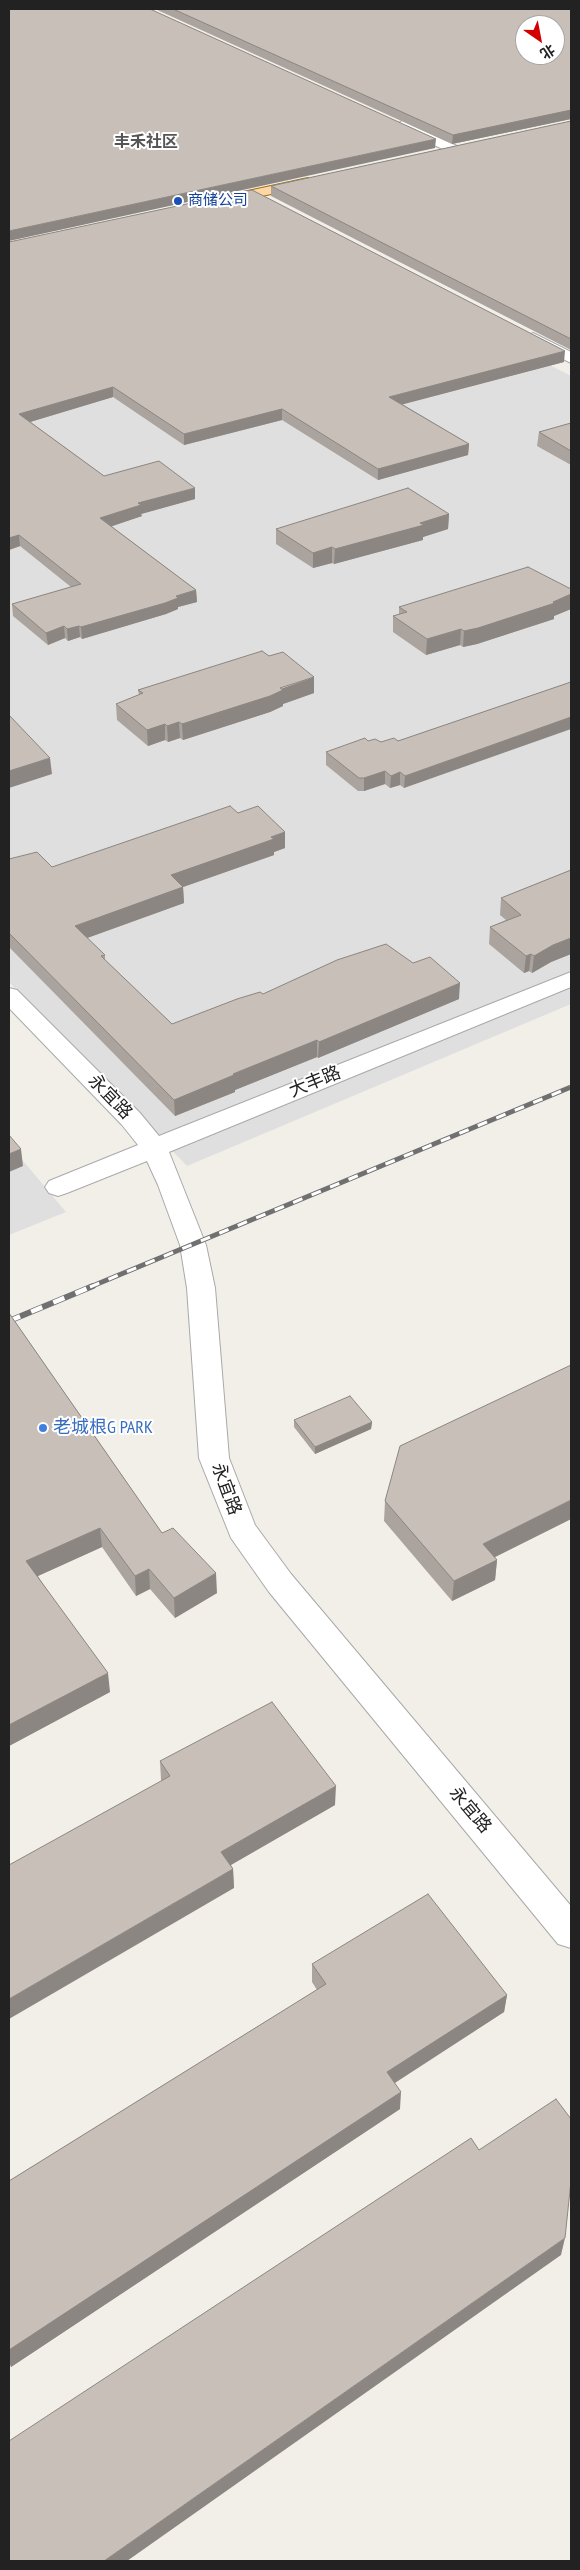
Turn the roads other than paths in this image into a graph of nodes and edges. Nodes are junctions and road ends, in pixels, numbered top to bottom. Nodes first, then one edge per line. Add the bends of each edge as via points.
1 (393, 121) edge
2 (460, 149) joint
3 (436, 154) edge
4 (321, 179) edge
5 (254, 193) junction
6 (272, 202) edge
7 (208, 203) edge
8 (518, 331) edge
9 (571, 358) edge
10 (571, 979) edge
11 (9, 996) edge
12 (154, 1147) junction
13 (58, 1187) dead end
14 (571, 1932) edge

1 - 2 street
2 - 3 main road
4 - 5 main road
5 - 6 street
5 - 7 main road
8 - 9 street
10 - 12 street, 大丰路
11 - 12 street, 永宜路 via 131,1119
12 - 13 street, 大丰路
12 - 14 street, 永宜路 via 193,1246 201,1288 214,1458 242,1530 280,1582

